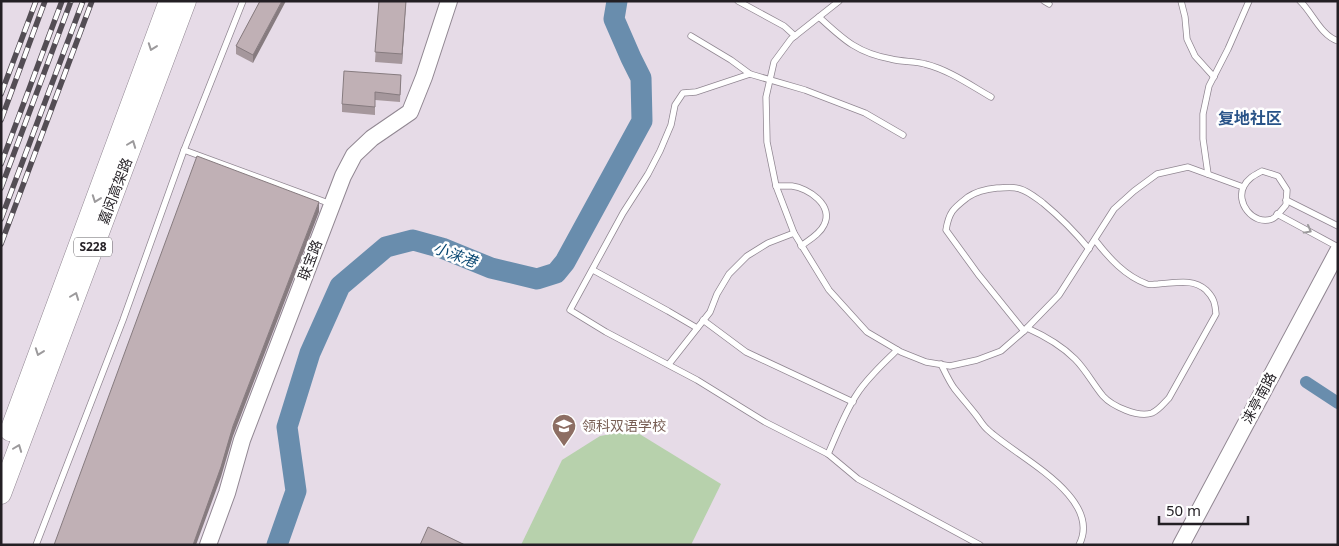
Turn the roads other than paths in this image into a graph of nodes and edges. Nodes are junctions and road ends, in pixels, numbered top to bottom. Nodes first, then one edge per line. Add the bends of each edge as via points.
1 (169, 1) edge
2 (186, 1) edge
3 (243, 1) edge
4 (449, 1) edge
5 (738, 1) edge
6 (839, 1) edge
7 (1181, 1) edge
8 (1249, 1) edge
9 (1300, 1) edge
10 (819, 17) junction
11 (691, 36) dead end
12 (795, 36) junction
13 (1338, 41) edge
14 (750, 74) junction
15 (1214, 77) junction
16 (770, 79) junction
17 (991, 97) dead end
18 (903, 135) dead end
19 (184, 150) junction
20 (1208, 174) junction
21 (776, 186) junction
22 (1243, 188) junction
23 (1286, 200) junction
24 (331, 204) junction
25 (1277, 214) junction
26 (1338, 226) edge
27 (794, 234) junction
28 (1095, 240) junction
29 (801, 246) junction
30 (1338, 247) edge
31 (1089, 249) junction
32 (1338, 251) edge
33 (593, 270) junction
34 (704, 320) junction
35 (697, 328) junction
36 (1025, 330) junction
37 (897, 350) junction
38 (669, 364) junction
39 (941, 364) junction
40 (853, 402) junction
41 (1, 454) edge
42 (828, 454) junction
43 (1, 494) edge
44 (36, 545) edge
45 (208, 545) edge
46 (980, 545) edge
47 (1079, 545) edge
48 (1181, 545) edge

1 -> 41 highway, 嘉闵高架路 / S228
43 -> 2 highway, 嘉闵高架路 / S228
3 - 19 lane
4 - 24 street, 联宝路 via 410,112 372,138 354,155
5 - 12 lane via 784,26
6 - 10 lane
7 - 15 lane via 1187,39 1194,56
8 - 15 lane
9 - 13 lane via 1324,30
10 - 12 lane
10 - 17 lane via 845,41 868,54 924,63
11 - 14 lane
12 - 16 lane via 774,62
14 - 16 lane
14 - 33 lane via 696,92 683,93 675,105 660,152
15 - 20 lane via 1203,114
16 - 18 lane via 865,113
16 - 21 lane via 766,97 767,142
19 - 24 lane
19 - 44 lane via 123,320
20 - 22 lane
20 - 28 lane via 1188,167 1157,174 1114,209
21 - 27 lane
21 - 29 lane via 793,186 808,191 821,201 827,214 824,225
22 - 23 lane via 1250,178 1262,171 1270,173 1278,176 1287,190
22 - 25 lane via 1242,201 1250,214 1262,220 1273,219
23 - 25 lane via 1286,205
23 - 26 lane
24 - 45 street, 联宝路 via 242,440
25 -> 30 lane
27 - 29 lane
27 - 34 lane via 768,242 747,256 729,274
28 - 31 lane
28 - 36 lane via 1126,273 1148,284 1187,282 1200,285 1215,302 1216,314 1169,398 1152,413 1138,415 1124,410 1105,398 1075,360 1045,336
29 - 37 lane via 829,290 867,332
31 - 36 lane via 1059,295
31 - 36 lane via 1058,215 1020,188 975,192 955,207 948,218 946,230
32 - 48 street, 涞亭南路
33 - 35 lane
33 - 38 lane via 570,310
34 - 35 lane
34 - 40 lane via 746,352
35 - 38 lane
36 - 39 lane via 1001,351 950,366
37 - 39 lane via 926,362
37 - 40 lane via 873,373
38 - 42 lane via 766,422
39 - 47 lane via 954,387 988,430 1067,492 1080,512 1083,524
40 - 42 lane
42 - 46 lane via 858,479

